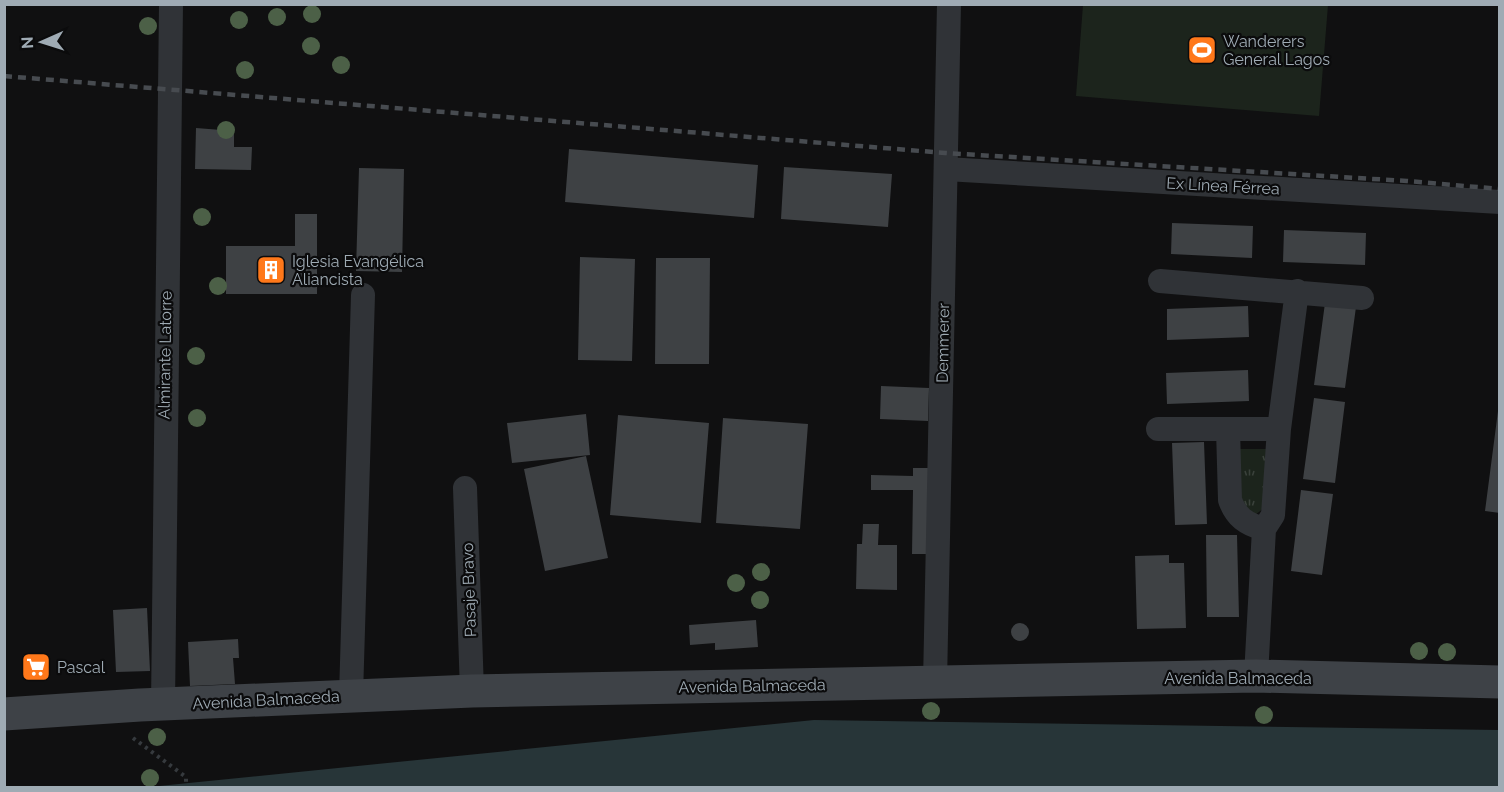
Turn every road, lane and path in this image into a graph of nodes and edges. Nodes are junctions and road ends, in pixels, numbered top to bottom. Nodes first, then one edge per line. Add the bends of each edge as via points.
1 (171, 4) edge
2 (949, 4) edge
3 (946, 169) junction
4 (1500, 202) edge
5 (1160, 281) dead end
6 (1296, 291) junction
7 (363, 295) dead end
8 (1362, 298) dead end
9 (1158, 429) dead end
10 (1228, 429) junction
11 (1279, 429) junction
12 (465, 488) dead end
13 (1264, 529) junction
14 (1256, 676) junction
15 (1500, 682) edge
16 (935, 683) junction
17 (472, 691) junction
18 (351, 696) junction
19 (163, 705) junction
20 (4, 714) edge
21 (133, 738) dead end
22 (186, 788) edge

1 - 19 street, Almirante Latorre
2 - 3 street, Demmerer
3 - 4 street, Ex Línea Férrea
3 - 16 street, Demmerer
5 - 6 street
6 - 8 street
6 - 11 street
7 - 18 street
9 - 10 street
10 - 11 street
10 - 13 street via 1230,500 1242,520
11 - 13 street via 1273,515
12 - 17 street, Pasaje Bravo
13 - 14 street
14 - 15 main road, Avenida Balmaceda
14 - 16 main road, Avenida Balmaceda
16 - 17 main road, Avenida Balmaceda
17 - 18 main road, Avenida Balmaceda
18 - 19 main road, Avenida Balmaceda
19 - 20 main road, Avenida Balmaceda
21 - 22 path via 186,777

